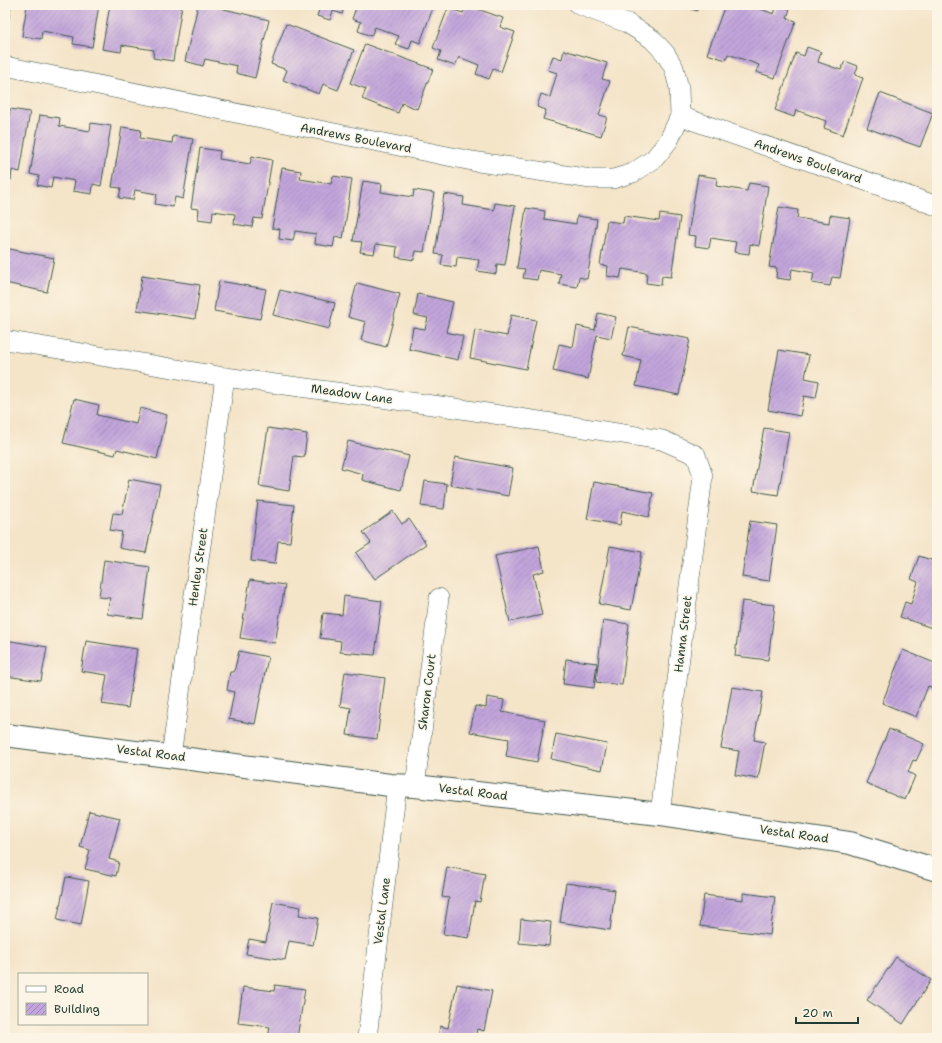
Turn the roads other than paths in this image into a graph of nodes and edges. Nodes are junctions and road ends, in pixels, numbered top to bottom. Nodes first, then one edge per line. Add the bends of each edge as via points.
1 (579, 5) edge
2 (5, 66) edge
3 (680, 116) junction
4 (937, 206) edge
5 (5, 340) edge
6 (225, 377) junction
7 (696, 454) joint
8 (439, 598) dead end
9 (5, 735) edge
10 (171, 756) junction
11 (406, 785) junction
12 (660, 814) junction
13 (936, 866) edge
14 (367, 1038) edge

1 - 3 street, Andrews Boulevard via 626,23 652,38 674,68 679,88
2 - 3 street, Andrews Boulevard via 472,161 591,179 613,179 634,173 654,159 669,140
3 - 4 street, Andrews Boulevard
5 - 6 street, Meadow Lane
6 - 7 street, Meadow Lane via 455,408 662,440
6 - 10 street, Henley Street
7 - 12 street, Hanna Street via 703,476
8 - 11 street, Sharon Court
9 - 10 street, Vestal Road
10 - 11 street, Vestal Road
11 - 12 street, Vestal Road
11 - 14 street, Vestal Lane
12 - 13 street, Vestal Road via 850,843

